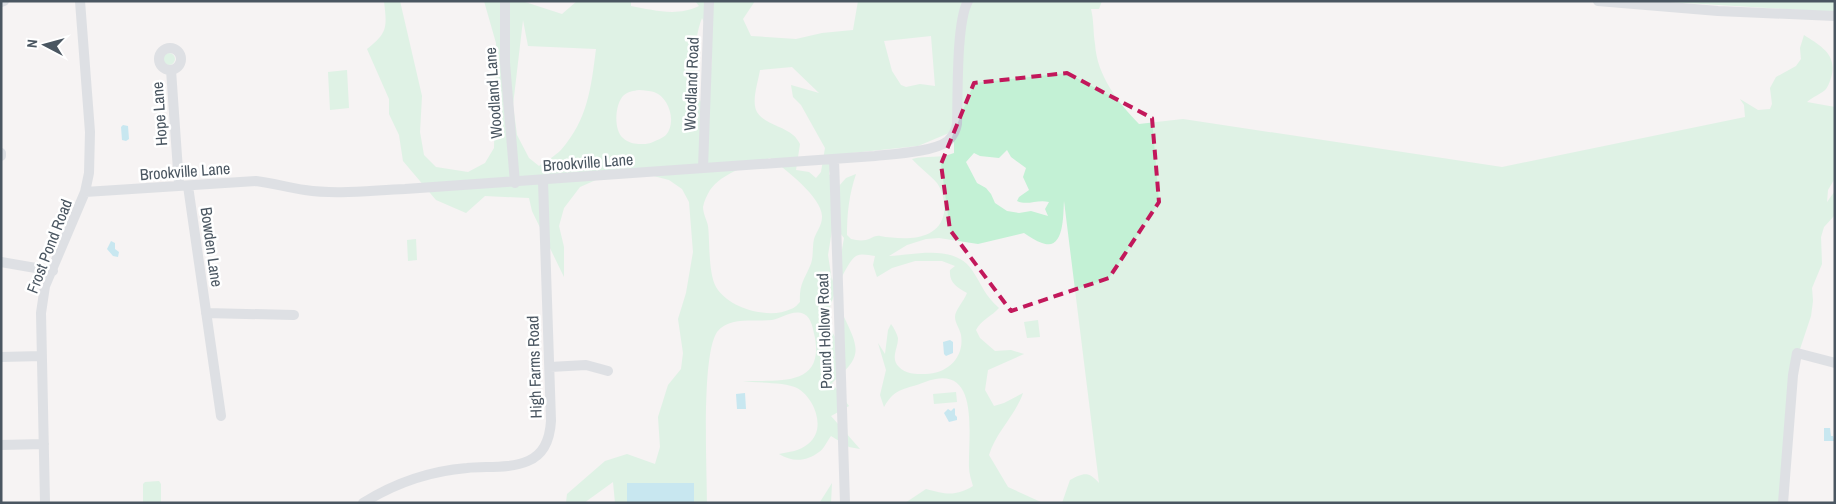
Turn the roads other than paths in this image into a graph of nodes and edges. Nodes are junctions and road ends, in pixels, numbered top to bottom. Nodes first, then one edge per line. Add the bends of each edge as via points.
1 (80, 1) edge
2 (504, 1) edge
3 (709, 1) edge
4 (968, 1) edge
5 (1598, 1) edge
6 (1835, 16) edge
7 (171, 70) dead end
8 (834, 159) junction
9 (703, 168) junction
10 (543, 181) junction
11 (515, 182) junction
12 (184, 185) junction
13 (85, 192) junction
14 (1, 262) edge
15 (52, 271) junction
16 (206, 312) junction
17 (294, 315) dead end
18 (42, 356) junction
19 (1, 357) edge
20 (1835, 363) edge
21 (550, 368) junction
22 (608, 371) dead end
23 (221, 416) dead end
24 (44, 444) junction
25 (1, 445) edge
26 (45, 503) edge
27 (363, 503) edge
28 (845, 503) edge
29 (1783, 503) edge

1 - 13 street, Frost Pond Road via 90,132
2 - 11 street, Woodland Lane via 505,63
3 - 9 street, Woodland Road
4 - 8 street, Brookville Lane via 961,35 957,124 949,140 918,150
5 - 6 street
7 - 12 street, Hope Lane
8 - 9 street, Brookville Lane
8 - 28 street, Pound Hollow Road
9 - 10 street, Brookville Lane
10 - 11 street, Brookville Lane
10 - 21 street, High Farms Road
11 - 12 street, Brookville Lane via 329,191 256,181
12 - 13 street, Brookville Lane
12 - 16 street, Bowden Lane
13 - 15 street, Frost Pond Road
14 - 15 street
15 - 18 street, Frost Pond Road via 41,312
16 - 17 street
16 - 23 street, Bowden Lane
18 - 19 street
18 - 24 street, Frost Pond Road
20 - 29 street via 1797,353
21 - 22 street via 586,365
21 - 27 street, High Farms Road via 550,434 535,457 517,465 466,468 426,475 396,485
24 - 25 street
24 - 26 street, Frost Pond Road

